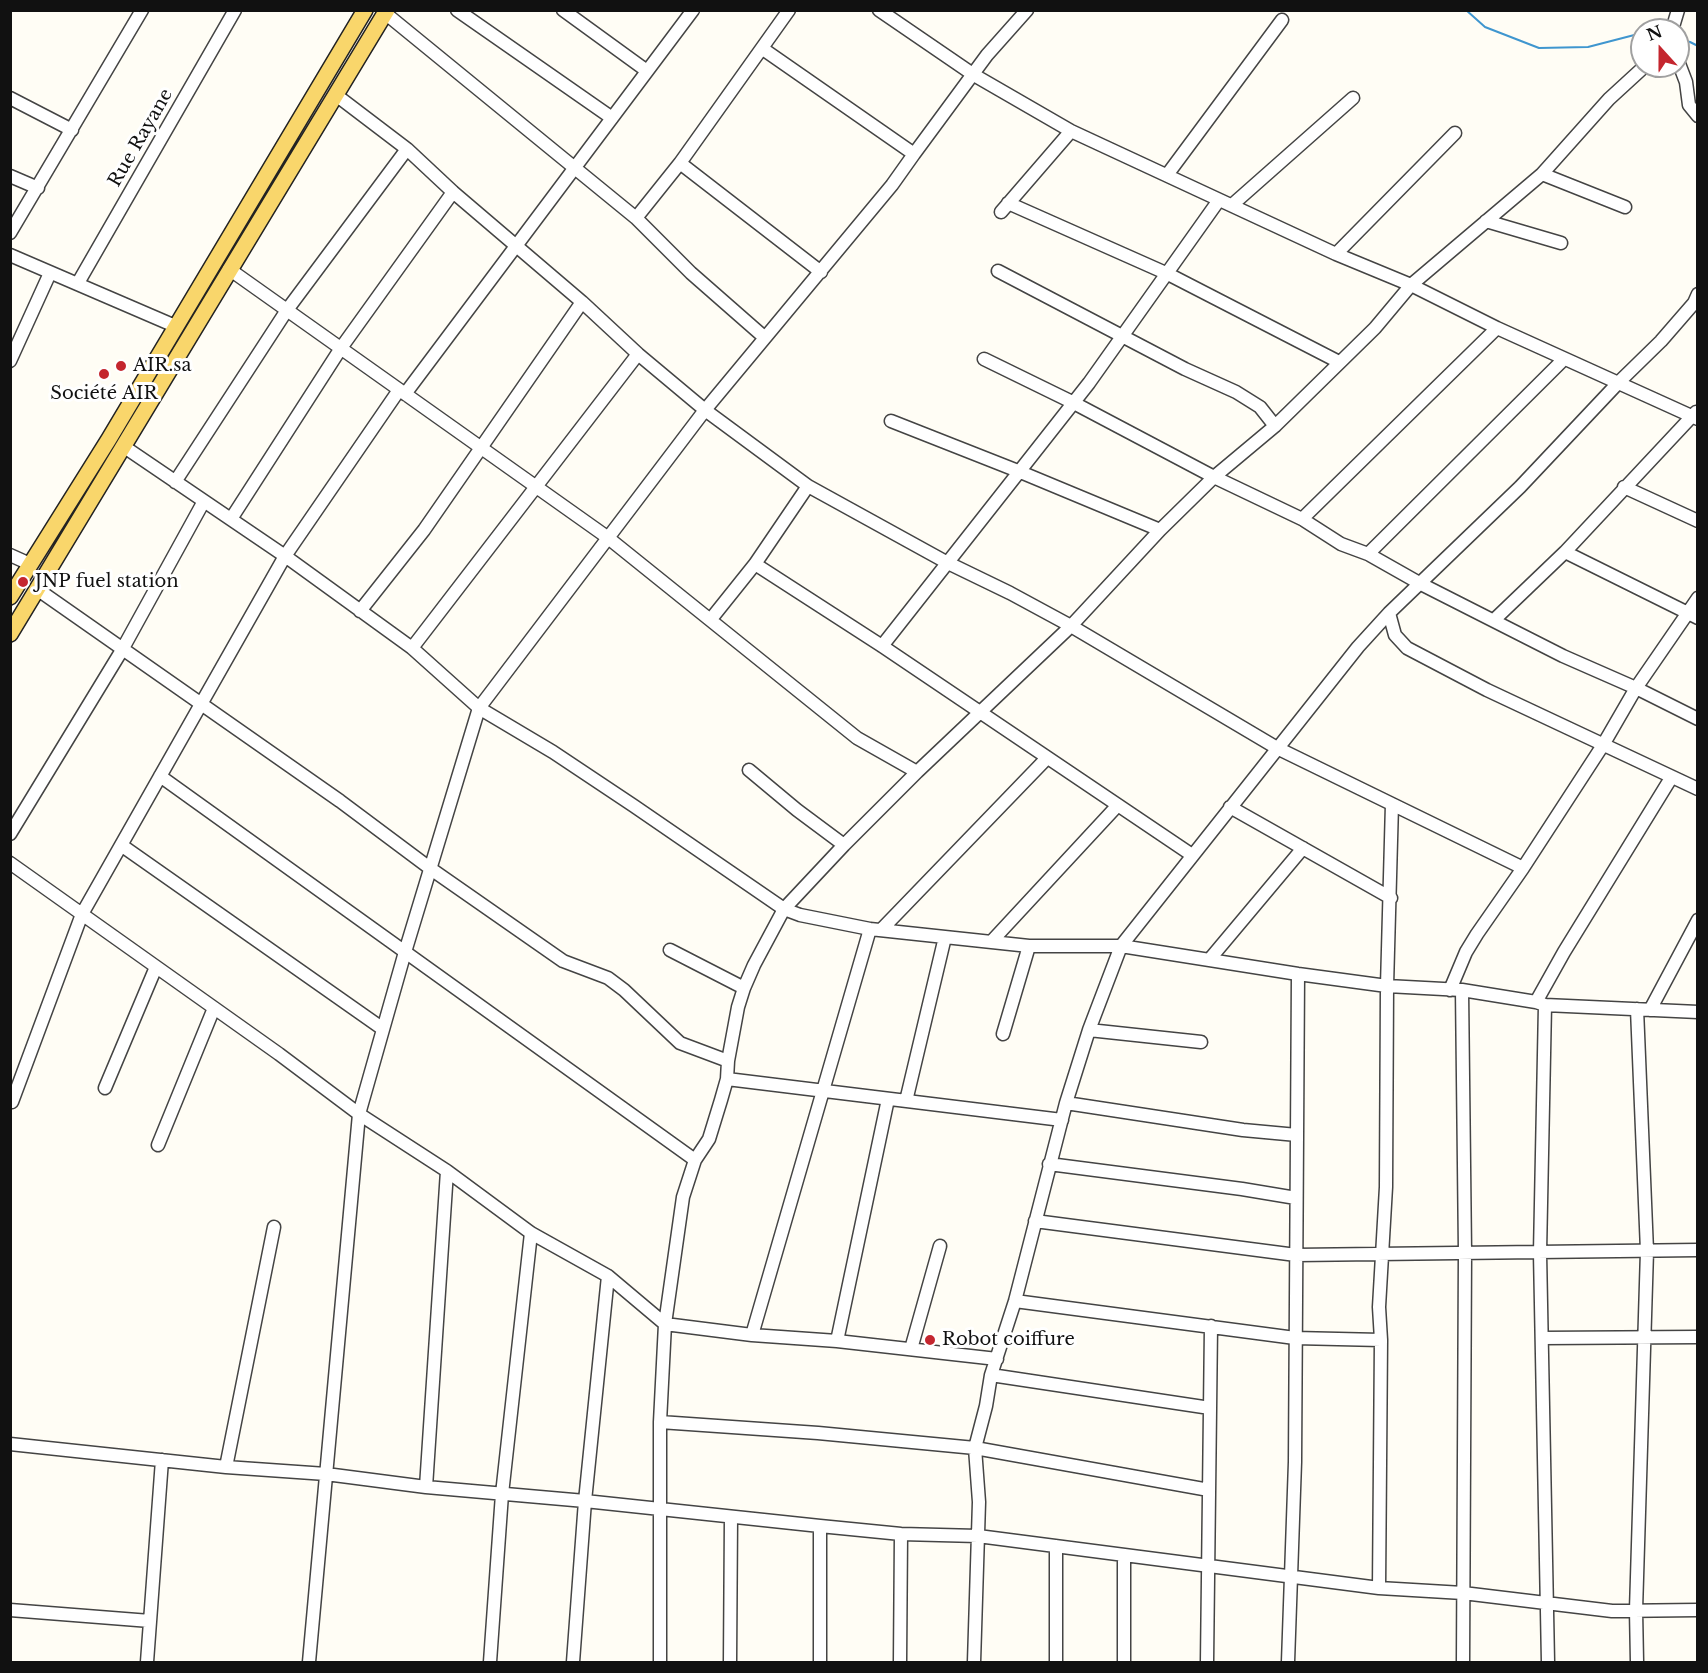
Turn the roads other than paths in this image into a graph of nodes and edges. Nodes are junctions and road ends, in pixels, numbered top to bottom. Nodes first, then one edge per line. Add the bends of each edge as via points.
1 (142, 10) edge
2 (235, 10) edge
3 (365, 10) edge
4 (457, 10) edge
5 (562, 10) edge
6 (693, 10) edge
7 (789, 10) edge
8 (879, 10) edge
9 (1027, 10) edge
10 (386, 12) edge
11 (1282, 20) dead end
12 (763, 49) junction
13 (647, 71) junction
14 (974, 75) junction
15 (1632, 78) edge
16 (1684, 78) edge
17 (336, 94) junction
18 (10, 98) edge
19 (1353, 98) dead end
20 (1698, 116) edge
21 (612, 118) junction
22 (72, 130) junction
23 (1071, 131) junction
24 (1455, 133) dead end
25 (407, 149) junction
26 (914, 154) junction
27 (680, 163) junction
28 (575, 168) junction
29 (1542, 174) junction
30 (1167, 175) junction
31 (10, 176) edge
32 (38, 188) junction
33 (453, 192) junction
34 (1219, 200) junction
35 (1232, 205) junction
36 (1625, 207) dead end
37 (636, 218) junction
38 (1486, 221) junction
39 (10, 233) edge
40 (1561, 243) dead end
41 (516, 246) junction
42 (1336, 254) junction
43 (10, 255) edge
44 (229, 269) junction
45 (998, 271) dead end
46 (821, 272) junction
47 (50, 273) junction
48 (1168, 274) junction
49 (78, 283) junction
50 (1411, 285) junction
51 (1698, 294) edge
52 (582, 302) junction
53 (287, 310) junction
54 (175, 326) junction
55 (1497, 328) junction
56 (1123, 336) junction
57 (764, 337) junction
58 (341, 348) junction
59 (638, 354) junction
60 (984, 359) dead end
61 (1564, 359) junction
62 (10, 361) edge
63 (1339, 362) junction
64 (1619, 382) junction
65 (402, 392) junction
66 (1072, 402) junction
67 (705, 410) junction
68 (1695, 416) edge
69 (891, 421) dead end
70 (1275, 426) junction
71 (123, 446) junction
72 (481, 448) junction
73 (1018, 471) junction
74 (1214, 477) junction
75 (175, 482) junction
76 (535, 486) junction
77 (808, 486) junction
78 (1624, 487) junction
79 (204, 501) junction
80 (231, 519) junction
81 (1302, 519) junction
82 (1698, 521) edge
83 (1160, 530) junction
84 (607, 537) junction
85 (1565, 552) junction
86 (1368, 554) junction
87 (285, 556) junction
88 (11, 557) edge
89 (946, 562) junction
90 (30, 564) junction
91 (755, 564) junction
92 (1421, 584) junction
93 (38, 589) junction
94 (10, 597) edge
95 (1698, 598) edge
96 (360, 611) junction
97 (1389, 614) junction
98 (1693, 615) edge
99 (711, 619) junction
100 (1494, 620) junction
101 (1071, 626) junction
102 (10, 634) edge
103 (882, 646) junction
104 (412, 648) junction
105 (122, 650) junction
106 (1636, 688) junction
107 (200, 704) junction
108 (479, 708) junction
109 (979, 713) junction
110 (1698, 719) edge
111 (1603, 745) junction
112 (1277, 748) junction
113 (1047, 758) junction
114 (749, 770) dead end
115 (917, 772) junction
116 (159, 776) junction
117 (1671, 778) junction
118 (1698, 789) edge
119 (1392, 804) junction
120 (1118, 805) junction
121 (1230, 807) junction
122 (10, 834) edge
123 (121, 844) junction
124 (844, 845) junction
125 (1303, 848) junction
126 (1192, 855) junction
127 (10, 863) edge
128 (1523, 868) junction
129 (430, 869) junction
130 (1391, 898) junction
131 (784, 909) junction
132 (82, 914) junction
133 (1698, 920) edge
134 (875, 930) junction
135 (945, 937) junction
136 (991, 942) junction
137 (1029, 946) junction
138 (1121, 946) junction
139 (670, 950) dead end
140 (405, 952) junction
141 (1209, 960) junction
142 (156, 967) junction
143 (1298, 974) junction
144 (1387, 986) junction
145 (744, 988) junction
146 (1456, 990) junction
147 (1541, 1004) junction
148 (214, 1008) junction
149 (1637, 1010) junction
150 (1650, 1010) junction
151 (1698, 1012) edge
152 (383, 1029) junction
153 (1089, 1030) junction
154 (1003, 1034) dead end
155 (1201, 1042) dead end
156 (728, 1061) junction
157 (727, 1079) junction
158 (105, 1088) dead end
159 (823, 1091) junction
160 (888, 1099) junction
161 (906, 1101) junction
162 (12, 1102) edge
163 (1066, 1103) junction
164 (359, 1114) junction
165 (1062, 1120) junction
166 (1297, 1135) junction
167 (158, 1145) dead end
168 (695, 1160) junction
169 (1050, 1164) junction
170 (447, 1172) junction
171 (1296, 1198) junction
172 (1035, 1221) junction
173 (274, 1227) dead end
174 (531, 1233) junction
175 (940, 1246) dead end
176 (1647, 1251) junction
177 (1698, 1251) edge
178 (1465, 1252) junction
179 (1540, 1254) junction
180 (1296, 1255) junction
181 (1383, 1256) junction
182 (608, 1276) junction
183 (1015, 1301) junction
184 (665, 1324) junction
185 (1211, 1326) junction
186 (752, 1335) junction
187 (1645, 1337) junction
188 (1698, 1337) edge
189 (1294, 1338) junction
190 (1542, 1338) junction
191 (1381, 1340) junction
192 (837, 1341) junction
193 (911, 1349) junction
194 (997, 1359) junction
195 (991, 1374) junction
196 (1210, 1408) junction
197 (660, 1422) junction
198 (10, 1444) edge
199 (975, 1448) junction
200 (162, 1460) junction
201 (226, 1467) junction
202 (327, 1474) junction
203 (426, 1486) junction
204 (1209, 1490) junction
205 (502, 1494) junction
206 (585, 1501) junction
207 (660, 1510) junction
208 (730, 1516) junction
209 (820, 1526) junction
210 (901, 1534) junction
211 (978, 1536) junction
212 (1056, 1546) junction
213 (1124, 1555) junction
214 (1208, 1565) junction
215 (1291, 1575) junction
216 (1379, 1588) junction
217 (1463, 1593) junction
218 (1548, 1604) junction
219 (10, 1610) edge
220 (1636, 1610) junction
221 (1698, 1610) edge
222 (150, 1621) junction
223 (147, 1662) edge
224 (309, 1662) edge
225 (490, 1662) edge
226 (573, 1662) edge
227 (660, 1662) edge
228 (730, 1662) edge
229 (820, 1662) edge
230 (900, 1662) edge
231 (974, 1662) edge
232 (1056, 1662) edge
233 (1124, 1662) edge
234 (1206, 1662) edge
235 (1288, 1662) edge
236 (1463, 1662) edge
237 (1548, 1662) edge
238 (1637, 1662) edge

1 - 22 street
2 - 49 street, Rue Rayane
3 - 54 main road
4 - 21 street
5 - 13 street
6 - 13 street
7 - 12 street
8 - 14 street
9 - 14 street
10 - 17 main road
10 - 28 street
11 - 30 street
12 - 26 street
12 - 27 street
13 - 21 street
14 - 23 street
14 - 26 street
15 - 29 street
16 - 20 street via 1689,105
17 - 25 street
17 - 44 main road
18 - 22 street
19 - 35 street
21 - 28 street
22 - 32 street
23 - 30 street
23 - 48 street via 1004,207
24 - 42 street
25 - 33 street
25 - 53 street
26 - 46 street
27 - 37 street
27 - 46 street
28 - 37 street
28 - 41 street
29 - 36 street
29 - 38 street
30 - 34 street
31 - 32 street
32 - 39 street
33 - 41 street
33 - 58 street
34 - 35 street
34 - 48 street
35 - 42 street
37 - 57 street
38 - 40 street
38 - 50 street
41 - 52 street
41 - 65 street
42 - 50 street
43 - 47 street
44 - 53 street
44 - 71 main road
45 - 56 street
46 - 57 street
47 - 49 street
47 - 62 street
48 - 56 street
48 - 63 street
49 - 54 street
50 - 55 street
50 - 63 street via 1376,328
51 - 64 street via 1661,341
52 - 59 street
52 - 72 street
53 - 58 street
53 - 75 street
54 - 90 main road
55 - 61 street
55 - 81 street
56 - 66 street
56 - 70 street via 1236,392 1260,407
57 - 67 street
58 - 65 street
58 - 80 street
59 - 67 street
59 - 76 street
60 - 66 street
61 - 64 street
61 - 86 street
63 - 70 street
64 - 68 street
64 - 92 street
65 - 72 street
65 - 87 street
66 - 73 street
66 - 74 street
67 - 77 street
67 - 84 street
68 - 78 street
69 - 73 street
70 - 74 street
71 - 75 street
71 - 93 main road
72 - 76 street
72 - 96 street
73 - 83 street
73 - 89 street
74 - 81 street
74 - 83 street
75 - 79 street
76 - 84 street
76 - 104 street
77 - 89 street
77 - 91 street
78 - 82 street
78 - 85 street
79 - 80 street
79 - 105 street
80 - 87 street
81 - 86 street via 1341,544
83 - 101 street
84 - 99 street
84 - 108 street
85 - 98 street
85 - 100 street
86 - 92 street
87 - 96 street
87 - 107 street
88 - 90 street
89 - 101 street
89 - 103 street
90 - 94 main road
91 - 99 street
91 - 103 street
92 - 97 street
92 - 100 street
93 - 102 main road
93 - 105 street
95 - 98 street
96 - 104 street
97 - 111 street via 1395,635 1407,648
97 - 112 street
98 - 106 street
99 - 115 street via 857,738
100 - 106 street
101 - 109 street
101 - 112 street
103 - 109 street
104 - 108 street
105 - 107 street
105 - 122 street
106 - 110 street
106 - 111 street
107 - 116 street
107 - 129 street
108 - 129 street
108 - 131 street via 553,752
109 - 113 street
109 - 115 street
111 - 117 street
111 - 128 street
112 - 119 street
112 - 121 street
113 - 120 street
113 - 134 street
114 - 124 street
115 - 124 street
116 - 123 street
116 - 140 street
117 - 118 street
117 - 147 street via 1564,952
119 - 128 street
119 - 130 street
120 - 126 street
120 - 136 street
121 - 125 street
121 - 126 street
123 - 132 street
123 - 152 street
124 - 131 street
125 - 130 street
125 - 141 street
126 - 138 street
127 - 132 street
128 - 146 street via 1472,943
129 - 140 street
129 - 156 street via 563,961 608,978 680,1043
130 - 144 street
131 - 134 street
131 - 145 street
132 - 142 street
132 - 162 street
133 - 150 street
134 - 135 street
134 - 159 street
135 - 136 street
135 - 161 street
136 - 137 street
137 - 138 street
137 - 154 street
138 - 141 street
138 - 153 street
139 - 145 street
140 - 152 street
140 - 168 street
141 - 143 street
142 - 148 street
142 - 158 street
143 - 144 street
143 - 166 street
144 - 146 street
144 - 181 street
145 - 156 street
146 - 147 street
146 - 178 street
147 - 149 street
147 - 179 street
148 - 164 street
148 - 167 street
149 - 150 street
149 - 176 street
150 - 151 street
152 - 164 street
153 - 155 street
153 - 163 street
156 - 157 street
157 - 159 street
157 - 168 street via 709,1139
159 - 160 street
159 - 186 street
160 - 161 street
160 - 192 street
161 - 165 street
163 - 165 street
163 - 166 street
164 - 170 street
164 - 202 street
165 - 169 street
166 - 171 street
168 - 184 street via 683,1197
169 - 171 street
169 - 172 street
170 - 174 street
170 - 203 street
171 - 180 street
172 - 180 street
172 - 183 street
173 - 201 street
174 - 182 street
174 - 205 street
175 - 193 street
176 - 177 street
176 - 179 street
176 - 187 street
178 - 179 street
178 - 181 street
178 - 217 street
179 - 190 street
180 - 181 street
180 - 189 street
181 - 191 street via 1379,1285
182 - 184 street
182 - 206 street
183 - 185 street
183 - 194 street
184 - 186 street
184 - 197 street
185 - 189 street
185 - 196 street
186 - 192 street
187 - 188 street
187 - 190 street
187 - 220 street
189 - 191 street
189 - 215 street
190 - 218 street
191 - 216 street
192 - 193 street
193 - 194 street
194 - 195 street
195 - 196 street
195 - 199 street
196 - 204 street
197 - 199 street
197 - 207 street
198 - 200 street
199 - 204 street
199 - 211 street
200 - 201 street
200 - 222 street
201 - 202 street
202 - 203 street
202 - 224 street
203 - 205 street
204 - 214 street
205 - 206 street
205 - 225 street
206 - 207 street
206 - 226 street
207 - 208 street
207 - 227 street
208 - 209 street
208 - 228 street
209 - 210 street
209 - 229 street
210 - 211 street
210 - 230 street
211 - 212 street
211 - 231 street
212 - 213 street
212 - 232 street
213 - 214 street
213 - 233 street
214 - 215 street
214 - 234 street
215 - 216 street
215 - 235 street
216 - 217 street
217 - 218 street
217 - 236 street
218 - 220 street
218 - 237 street
219 - 222 street
220 - 221 street
220 - 238 street
222 - 223 street

